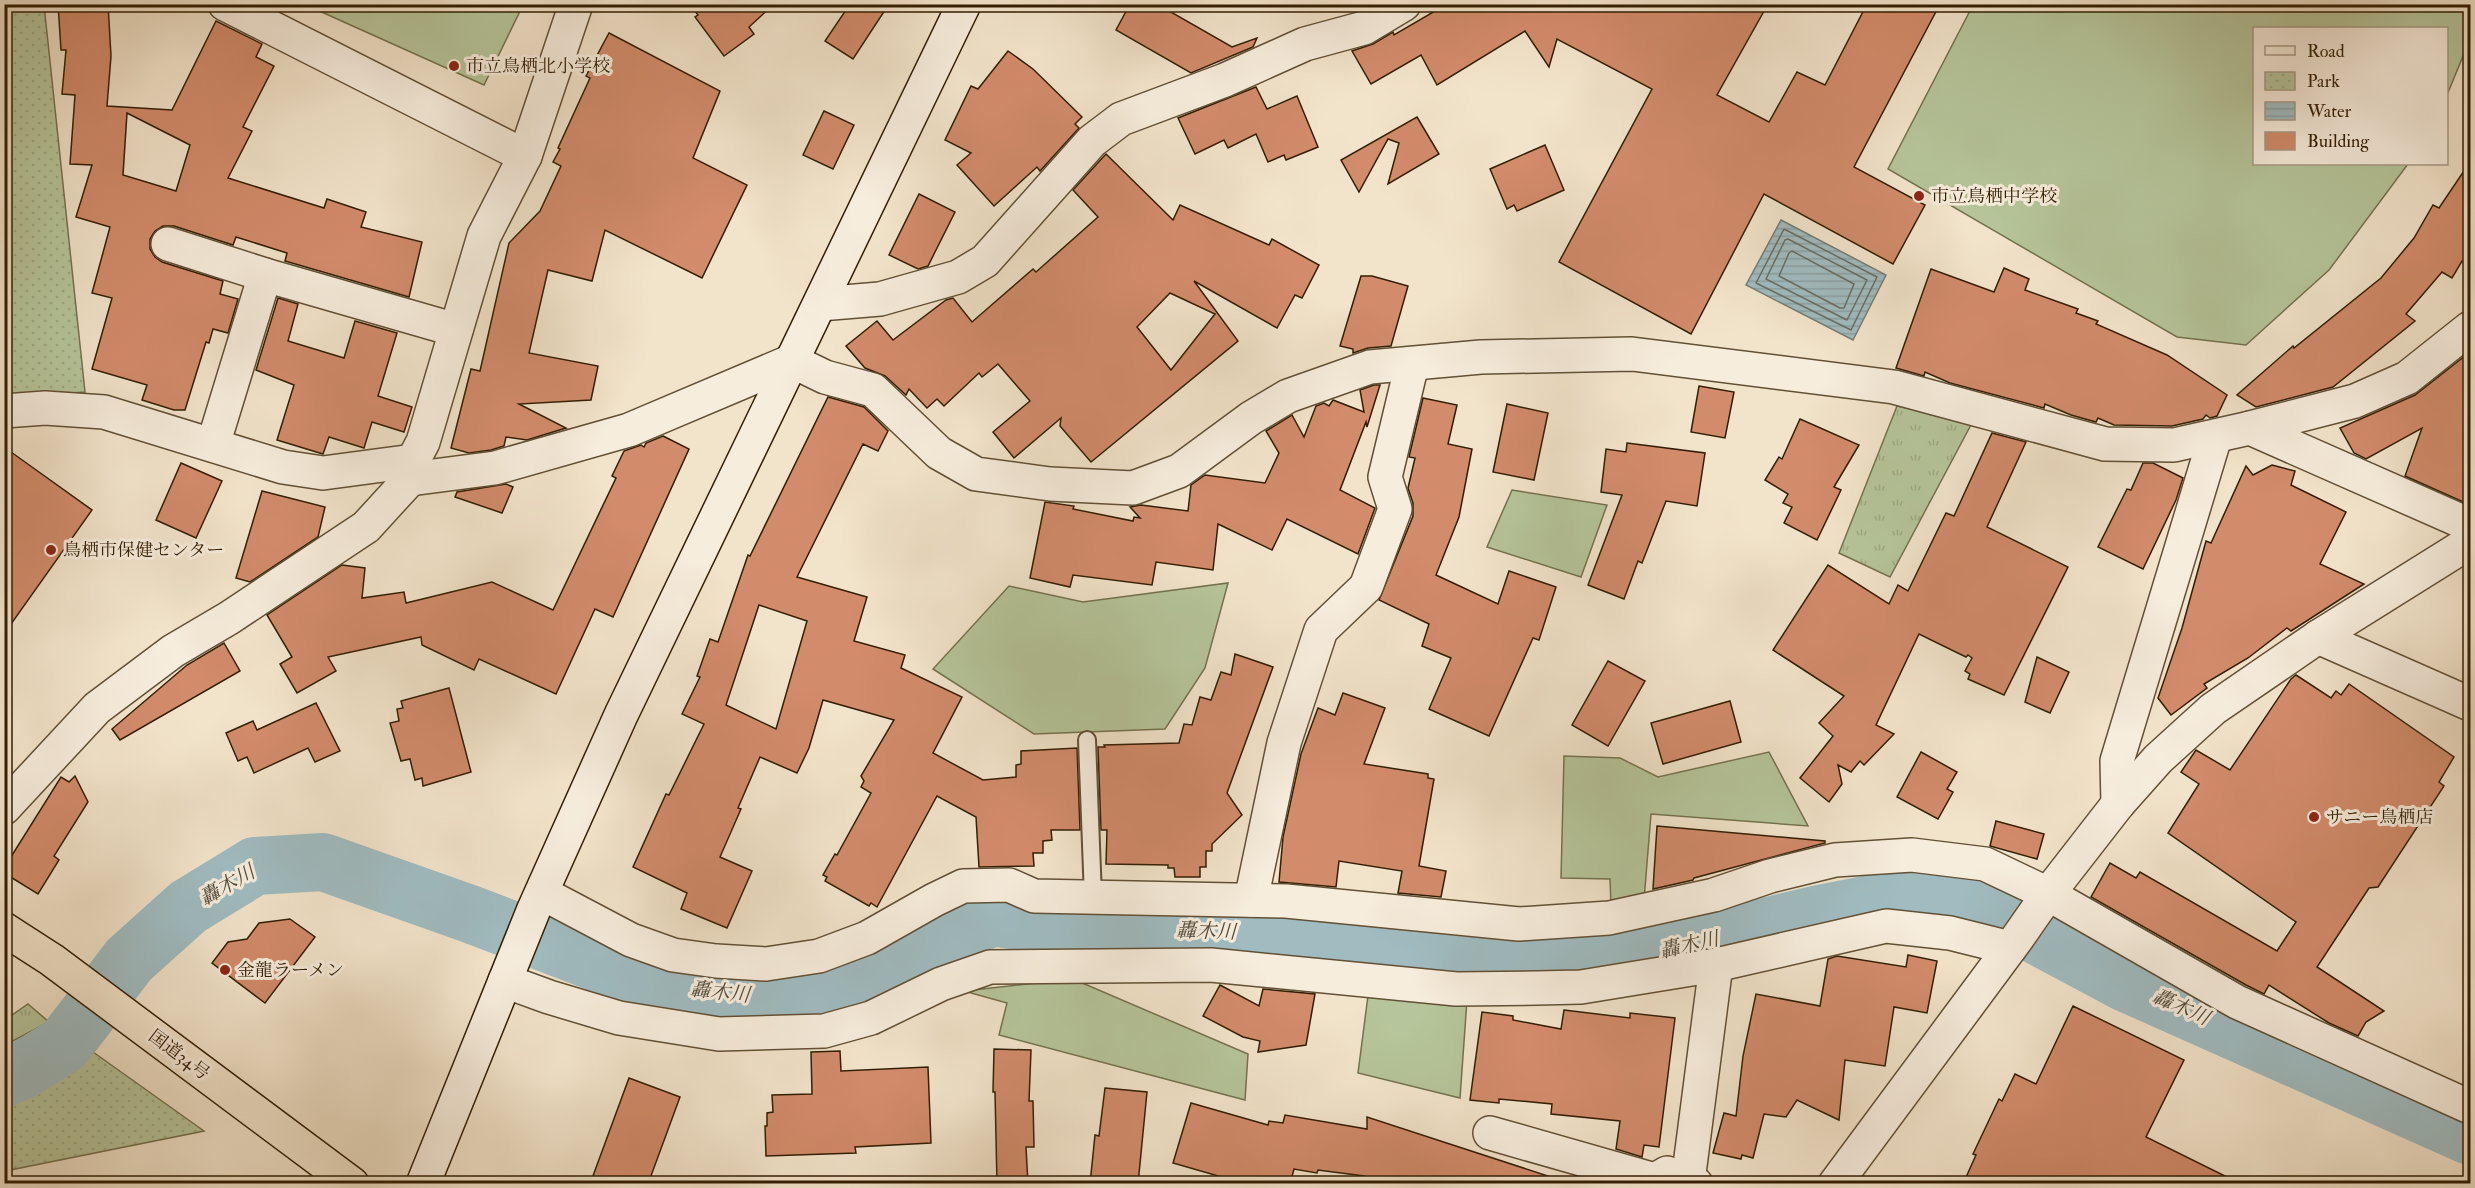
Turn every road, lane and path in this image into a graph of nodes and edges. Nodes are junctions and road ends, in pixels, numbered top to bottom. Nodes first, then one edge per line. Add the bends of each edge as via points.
1 (225, 4) edge
2 (576, 4) edge
3 (964, 4) edge
4 (1404, 4) edge
5 (525, 156) junction
6 (168, 244) dead end
7 (265, 275) junction
8 (820, 304) junction
9 (2470, 328) edge
10 (456, 330) junction
11 (792, 361) junction
12 (1412, 364) junction
13 (4, 411) edge
14 (2250, 428) junction
15 (2215, 437) junction
16 (213, 445) junction
17 (412, 470) junction
18 (2470, 525) edge
19 (2470, 542) edge
20 (2318, 637) junction
21 (2470, 704) edge
22 (1087, 740) dead end
23 (2118, 804) junction
24 (4, 808) edge
25 (2048, 894) junction
26 (1093, 897) junction
27 (1251, 900) junction
28 (538, 901) junction
29 (4, 929) edge
30 (2013, 944) junction
31 (1716, 965) junction
32 (507, 975) junction
33 (2470, 1107) edge
34 (1490, 1133) dead end
35 (1692, 1182) edge
36 (352, 1184) edge
37 (423, 1184) edge
38 (1835, 1184) edge

1 - 5 street
2 - 5 street
3 - 8 street
4 - 8 street via 1364,28 1305,44 1225,80 1121,119 1092,141 985,261 958,277 880,300
5 - 10 street via 484,236
6 - 7 street
7 - 10 street
7 - 16 street
8 - 11 street
9 - 14 street via 2407,378 2355,401
10 - 17 street
11 - 12 street via 825,377 873,390 939,453 976,474 1050,484 1133,488 1179,471 1288,396 1370,367
11 - 17 street via 629,430 495,468
11 - 28 street via 621,715
12 - 15 street via 1481,357 1632,354 1894,387 2105,444 2174,445
12 - 27 street via 1384,477 1395,509 1366,587 1321,630 1284,743
13 - 16 street via 45,408 104,412
14 - 15 street
14 - 18 street
15 - 23 street via 2117,761
16 - 17 street via 283,467 323,472
17 - 24 street via 366,527 173,651 97,708
19 - 20 street
20 - 21 street
20 - 23 street via 2213,709 2158,759
22 - 26 lane
23 - 25 street
25 - 27 street via 1985,864 1912,855 1835,860 1714,895 1609,918 1519,924
25 - 30 street
25 - 33 street via 2237,1002
26 - 27 street
26 - 28 street via 1034,896 1009,885 963,886 867,938 819,956 766,964 673,955
28 - 32 street
29 - 36 highway, 国道34号 via 52,960
30 - 31 street via 1886,926
30 - 38 street
31 - 32 street via 1581,987 1456,989 1211,965 990,967 942,984 871,1018 824,1031 719,1034 619,1018 549,998
31 - 35 street
32 - 37 street
34 - 35 street via 1655,1180 1666,1173

